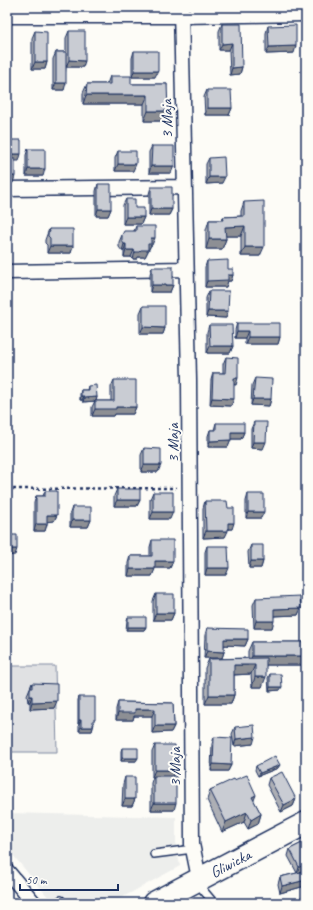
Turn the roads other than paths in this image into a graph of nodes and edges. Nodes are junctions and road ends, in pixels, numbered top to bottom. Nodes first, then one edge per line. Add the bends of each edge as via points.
1 (181, 11) edge
2 (306, 14) edge
3 (7, 16) edge
4 (185, 187) junction
5 (7, 189) edge
6 (186, 269) junction
7 (7, 272) edge
8 (306, 823) edge
9 (193, 849) junction
10 (154, 854) dead end
11 (7, 871) edge
12 (199, 878) junction
13 (34, 903) edge
14 (154, 903) edge
15 (214, 903) edge

1 - 2 street
1 - 3 street
1 - 4 street, 3 Maja
4 - 5 street
4 - 6 street, 3 Maja
6 - 7 street
6 - 9 street, 3 Maja
8 - 12 main road, Gliwicka
9 - 10 lane
9 - 12 street, 3 Maja
11 - 13 street
12 - 14 main road, Gliwicka
12 - 15 lane via 203,890

